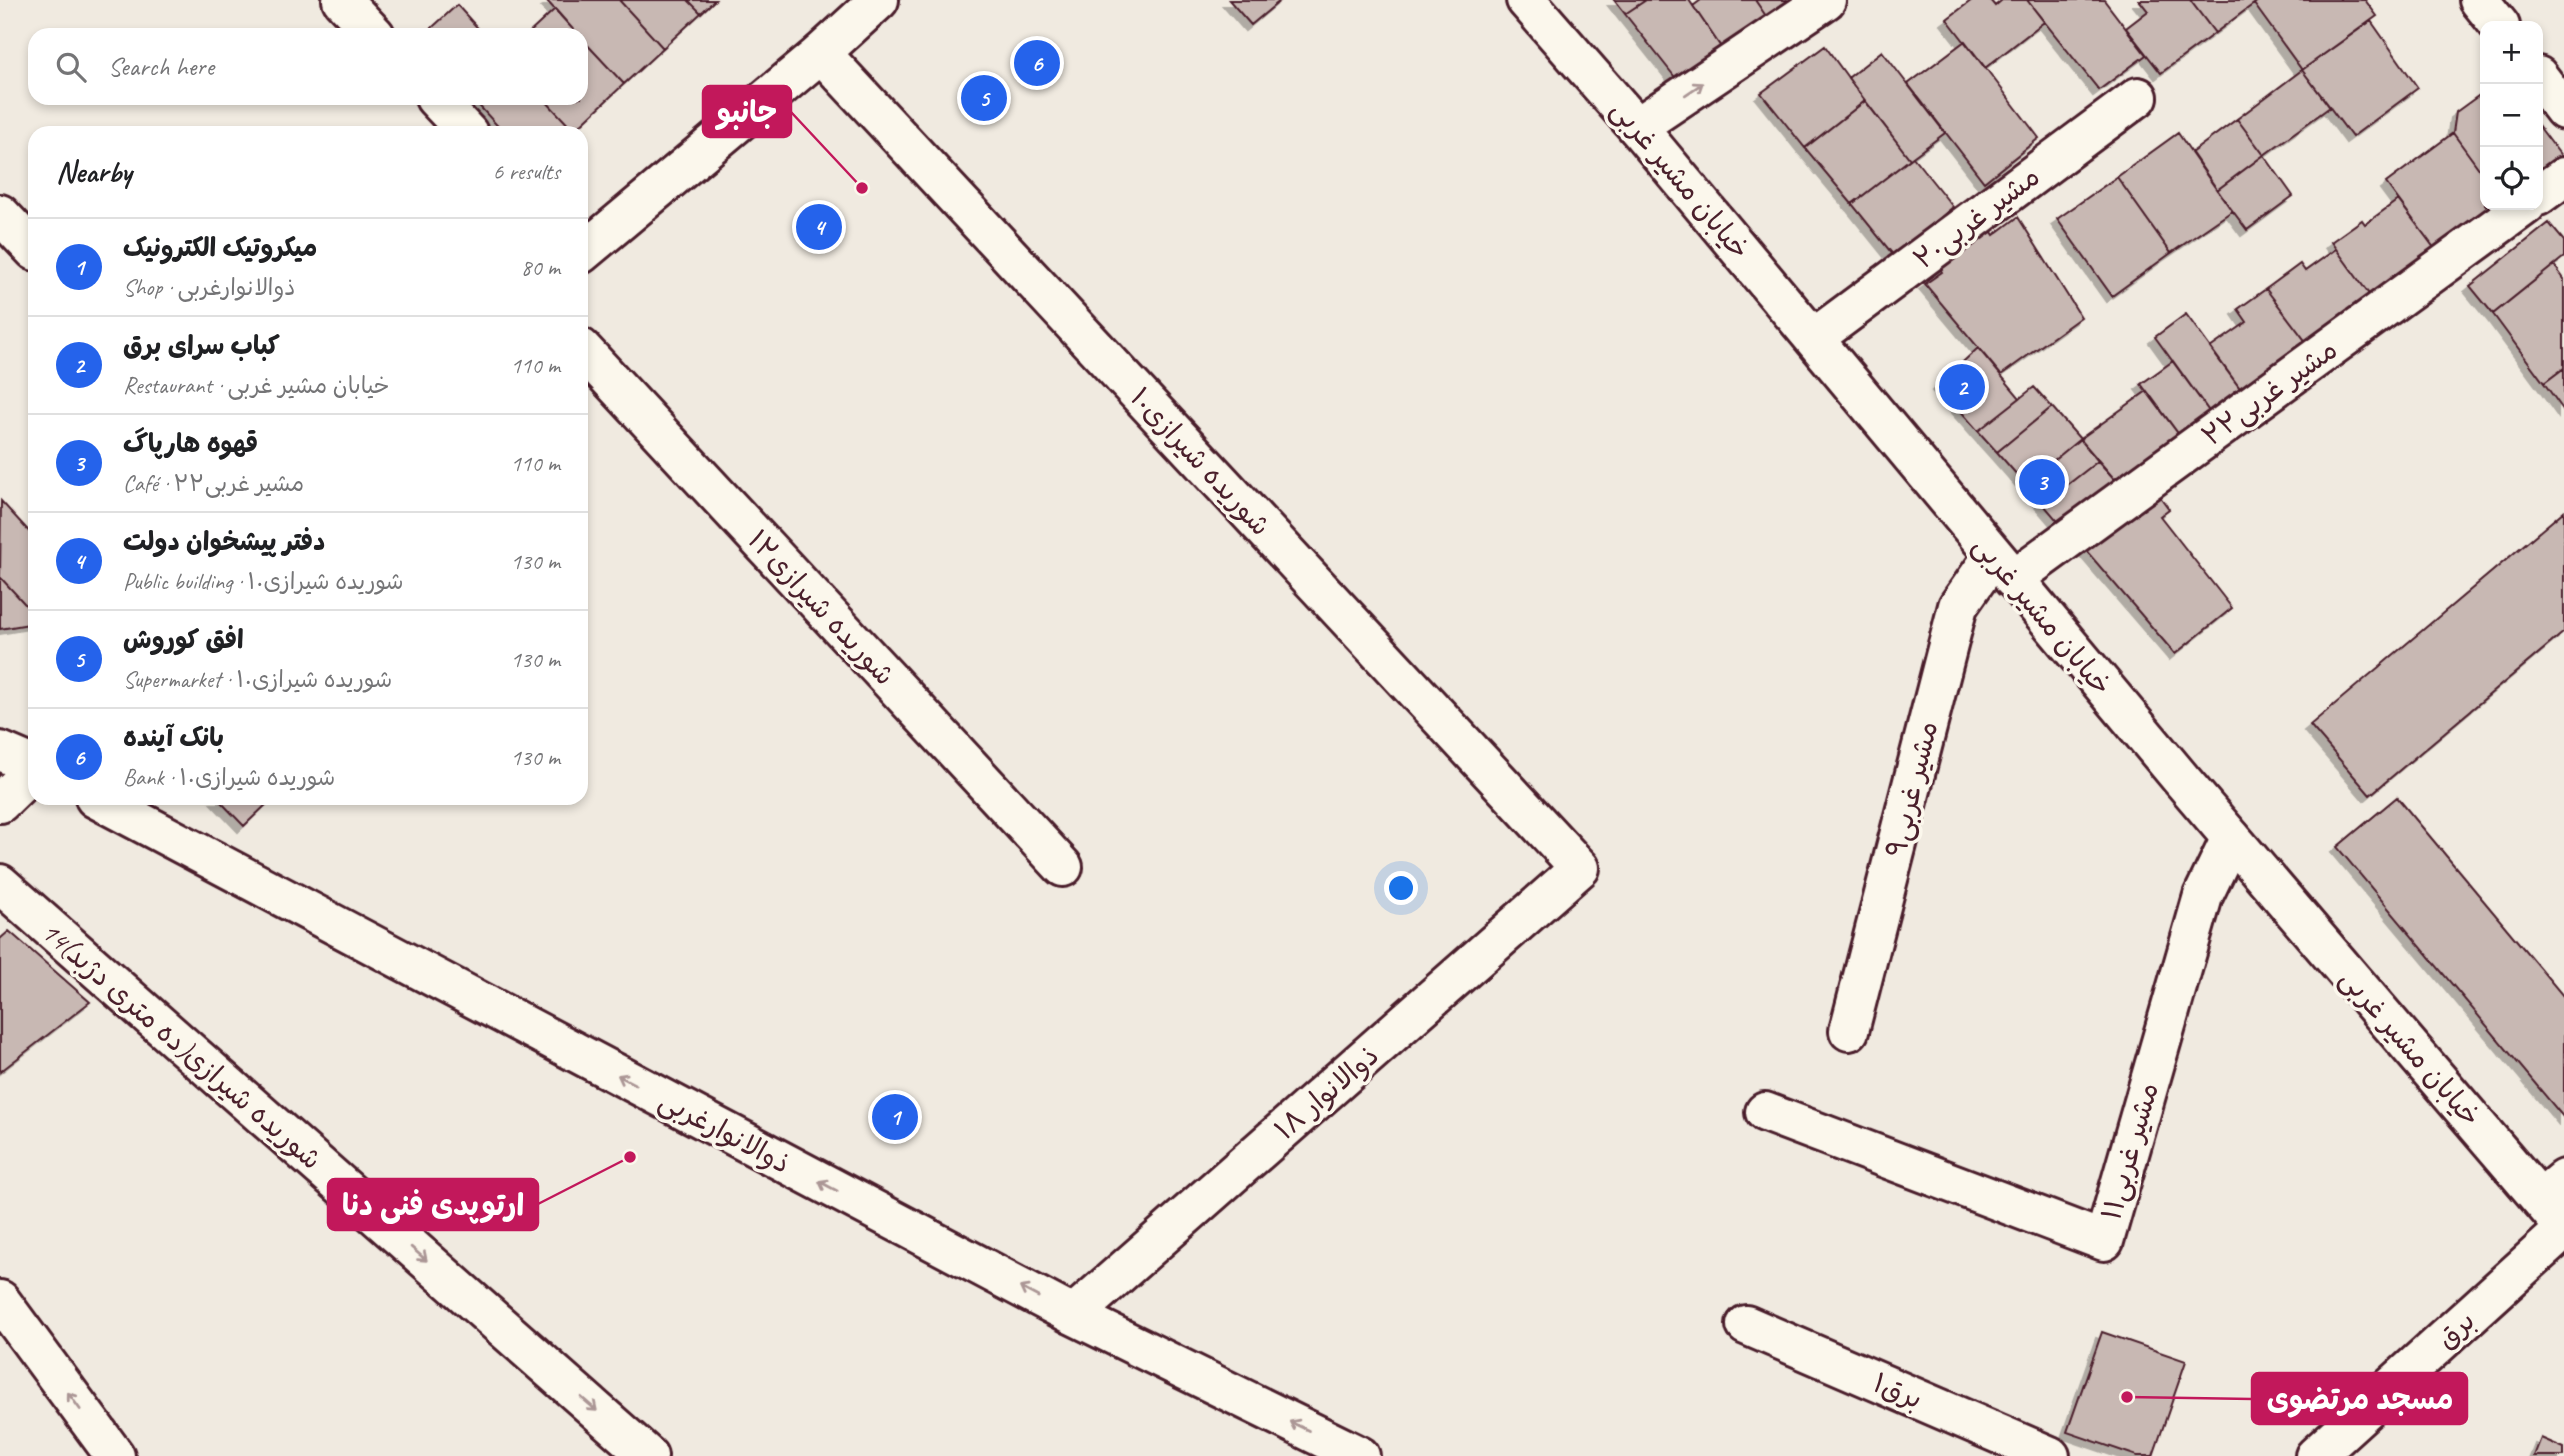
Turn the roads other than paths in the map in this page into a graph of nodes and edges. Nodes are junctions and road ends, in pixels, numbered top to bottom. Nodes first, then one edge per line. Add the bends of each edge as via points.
1 (342, 0) edge
2 (1526, 0) edge
3 (1826, 0) edge
4 (2479, 0) edge
5 (861, 6) edge
6 (2496, 21) edge
7 (368, 28) edge
8 (821, 53) junction
9 (2543, 83) edge
10 (2138, 97) dead end
11 (442, 105) edge
12 (2564, 110) edge
13 (461, 126) edge
14 (1637, 127) junction
15 (2564, 177) edge
16 (2543, 192) edge
17 (2519, 210) edge
18 (0, 214) edge
19 (28, 244) edge
20 (588, 247) edge
21 (1814, 338) junction
22 (588, 356) edge
23 (2003, 568) junction
24 (0, 751) edge
25 (28, 765) edge
26 (28, 775) edge
27 (0, 803) edge
28 (108, 805) edge
29 (2231, 838) junction
30 (1063, 867) dead end
31 (1580, 869) joint
32 (0, 884) edge
33 (1849, 1031) dead end
34 (1765, 1112) dead end
35 (2558, 1209) edge
36 (0, 1300) edge
37 (1073, 1315) junction
38 (1746, 1325) dead end
39 (115, 1456) edge
40 (648, 1456) edge
41 (1360, 1456) edge
42 (2050, 1456) edge
43 (2315, 1456) edge

1 - 7 street
2 - 14 street, خیابان مشیر غربی
14 -> 3 street
4 - 6 street
5 - 8 street
8 - 20 street
8 - 31 street, ۱۰شوریده شیرازی
9 - 12 street
10 - 21 street, مشیر غربی۲۰
11 - 13 street
14 - 21 street, خیابان مشیر غربی
15 - 16 street
17 - 23 street, مشیر غربی۲۲
18 - 19 street
21 - 23 street, خیابان مشیر غربی
22 - 30 street, شوریده شیرازی۱۲
23 - 29 street, خیابان مشیر غربی
23 - 33 street, مشیر غربی۹ via 1958,606
24 - 25 street
26 - 27 street
37 -> 28 street, ذوالانوارغربی
29 - 34 street, مشیر غربی۱۱ via 2203,896 2104,1241
29 - 35 street, خیابان مشیر غربی
31 - 37 street, ذوالانوار ۱۸
32 -> 40 street, 14شوریده شیرازی(ده متری دژبد)
35 - 43 street, برق
39 -> 36 street
41 -> 37 street, ذوالانوارغربی
38 - 42 street, برق۱

